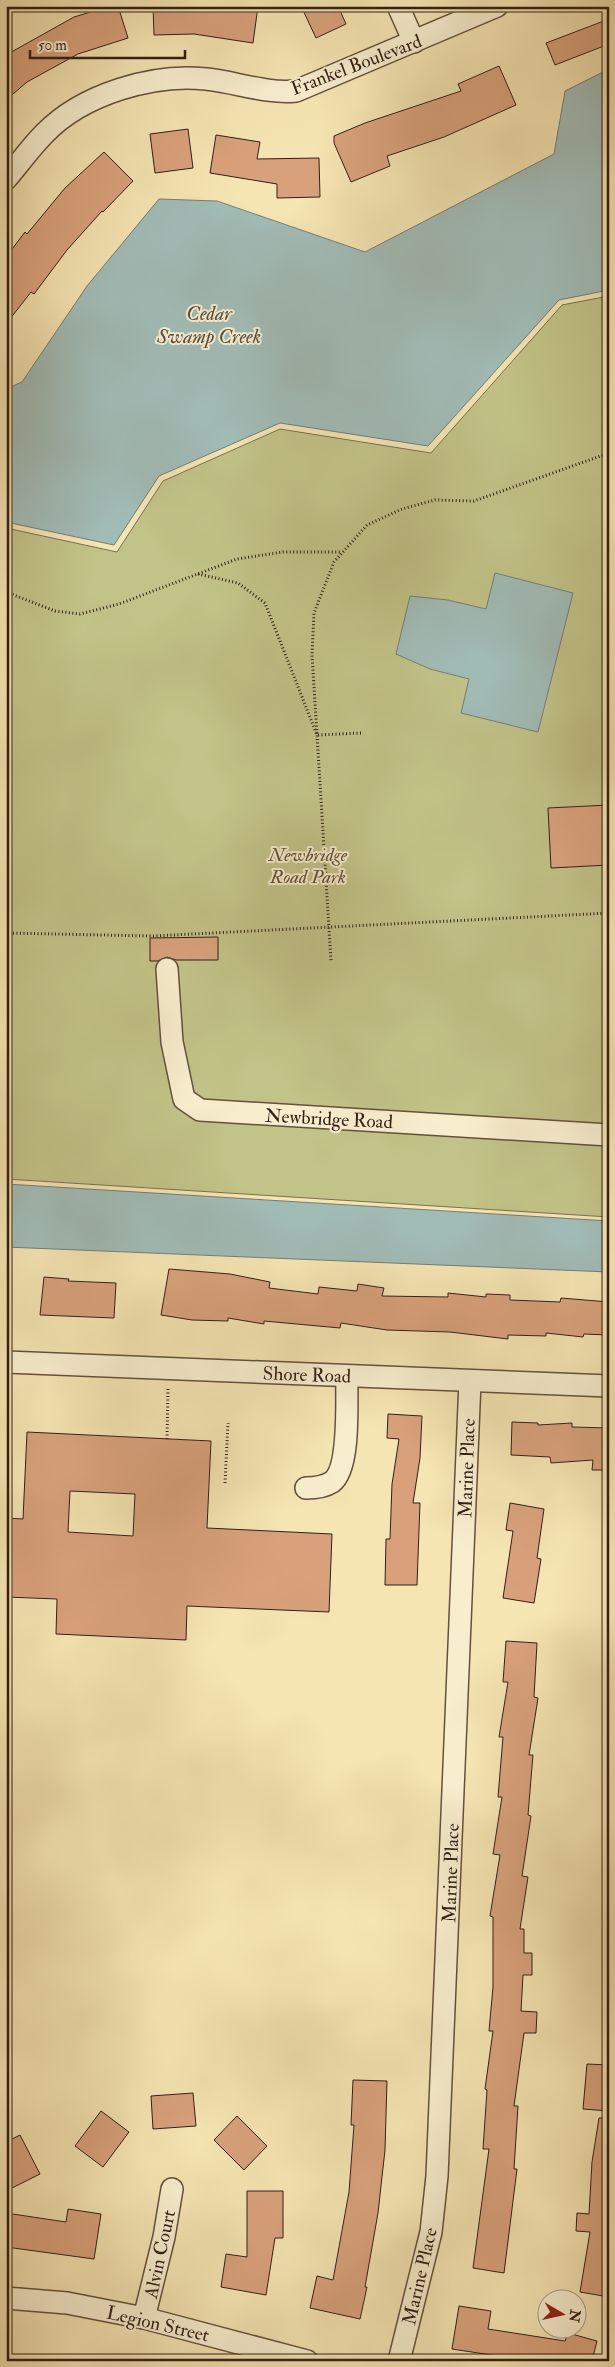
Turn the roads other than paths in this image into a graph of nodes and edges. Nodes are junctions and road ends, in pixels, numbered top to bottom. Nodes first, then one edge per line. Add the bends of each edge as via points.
1 (398, 6) edge
2 (497, 6) edge
3 (414, 42) junction
4 (6, 179) edge
5 (167, 969) dead end
6 (609, 1135) edge
7 (6, 1362) edge
8 (347, 1376) junction
9 (470, 1381) junction
10 (609, 1386) edge
11 (306, 1488) dead end
12 (172, 2189) dead end
13 (6, 2298) edge
14 (144, 2318) junction
15 (307, 2361) edge
16 (399, 2361) edge

1 - 3 street
2 - 3 street, Frankel Boulevard
3 - 4 street, Frankel Boulevard via 296,92 280,93 228,81 191,77 156,80 112,92 70,113 46,132
5 - 6 street, Newbridge Road via 172,1042 184,1099 200,1110
7 - 8 street, Shore Road
8 - 9 street, Shore Road
8 - 11 street via 342,1467 333,1481 319,1488
9 - 10 street, Shore Road
9 - 16 street, Marine Place via 437,2176 431,2232
12 - 14 street, Alvin Court
13 - 14 street, Legion Street via 67,2303
14 - 15 street, Legion Street

